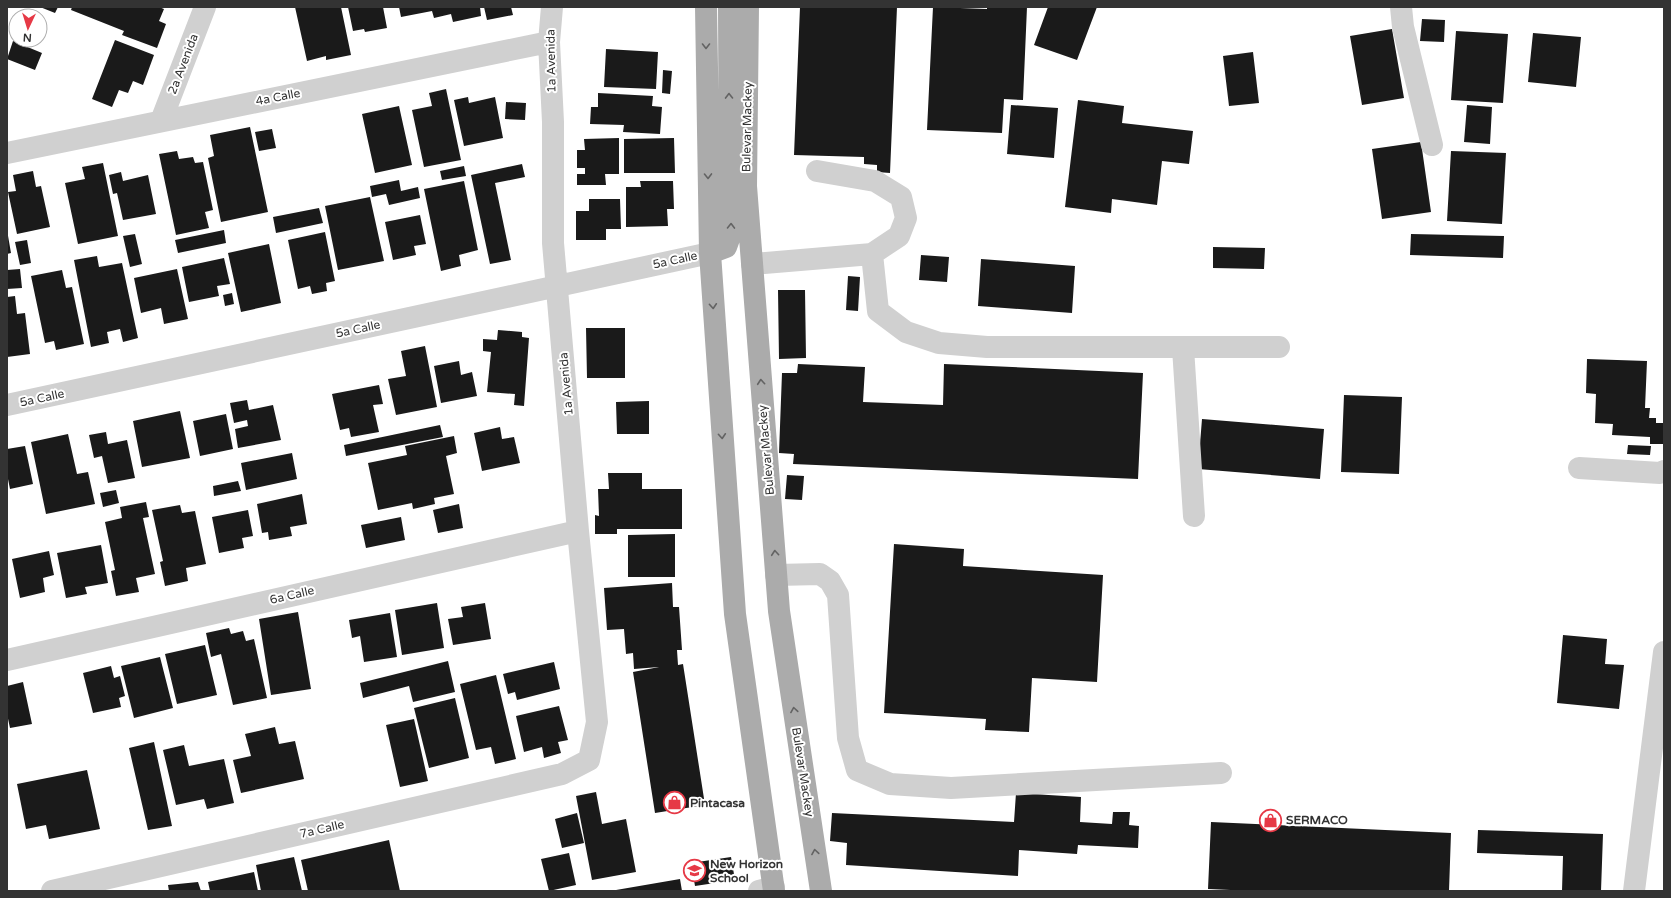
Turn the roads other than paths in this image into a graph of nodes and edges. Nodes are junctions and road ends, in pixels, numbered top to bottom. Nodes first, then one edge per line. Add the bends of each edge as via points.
1 (205, 7) edge
2 (552, 7) edge
3 (706, 7) edge
4 (729, 7) edge
5 (748, 7) edge
6 (1401, 7) edge
7 (549, 42) junction
8 (161, 121) junction
9 (1432, 145) dead end
10 (7, 152) edge
11 (817, 170) dead end
12 (710, 253) junction
13 (872, 254) junction
14 (752, 264) junction
15 (557, 286) junction
16 (1279, 347) dead end
17 (1183, 348) junction
18 (7, 405) edge
19 (1579, 468) dead end
20 (1664, 471) edge
21 (1194, 516) dead end
22 (578, 531) junction
23 (776, 575) junction
24 (1664, 652) edge
25 (7, 660) edge
26 (589, 760) joint
27 (1221, 773) dead end
28 (769, 890) edge
29 (52, 891) edge
30 (821, 891) edge
31 (1634, 891) edge

1 - 8 street, 2a Avenida
2 - 7 street, 1a Avenida
3 -> 12 main road
12 -> 4 main road via 726,247 730,236
5 - 14 main road, Bulevar Mackey via 746,186
6 - 9 street via 1403,27
7 - 8 street, 4a Calle
7 - 15 street, 1a Avenida via 553,122 553,243
8 - 10 street, 4a Calle
11 - 13 street via 875,181 901,197 906,218 898,236
12 - 15 street, 5a Calle
12 -> 28 main road via 735,614
13 - 14 street
13 - 17 street via 878,311 906,332 939,342 987,347
23 -> 14 main road, Bulevar Mackey
15 - 18 street, 5a Calle
15 - 22 street, 1a Avenida
16 - 17 street
17 - 21 street
19 - 20 street via 1660,473
22 - 25 street, 6a Calle
22 - 26 street, 1a Avenida via 597,722
23 - 27 street via 820,574 830,581 838,595 848,738 857,770 890,784 951,788
30 -> 23 main road, Bulevar Mackey via 779,611
24 - 31 street
26 - 29 street, 7a Calle via 562,774

